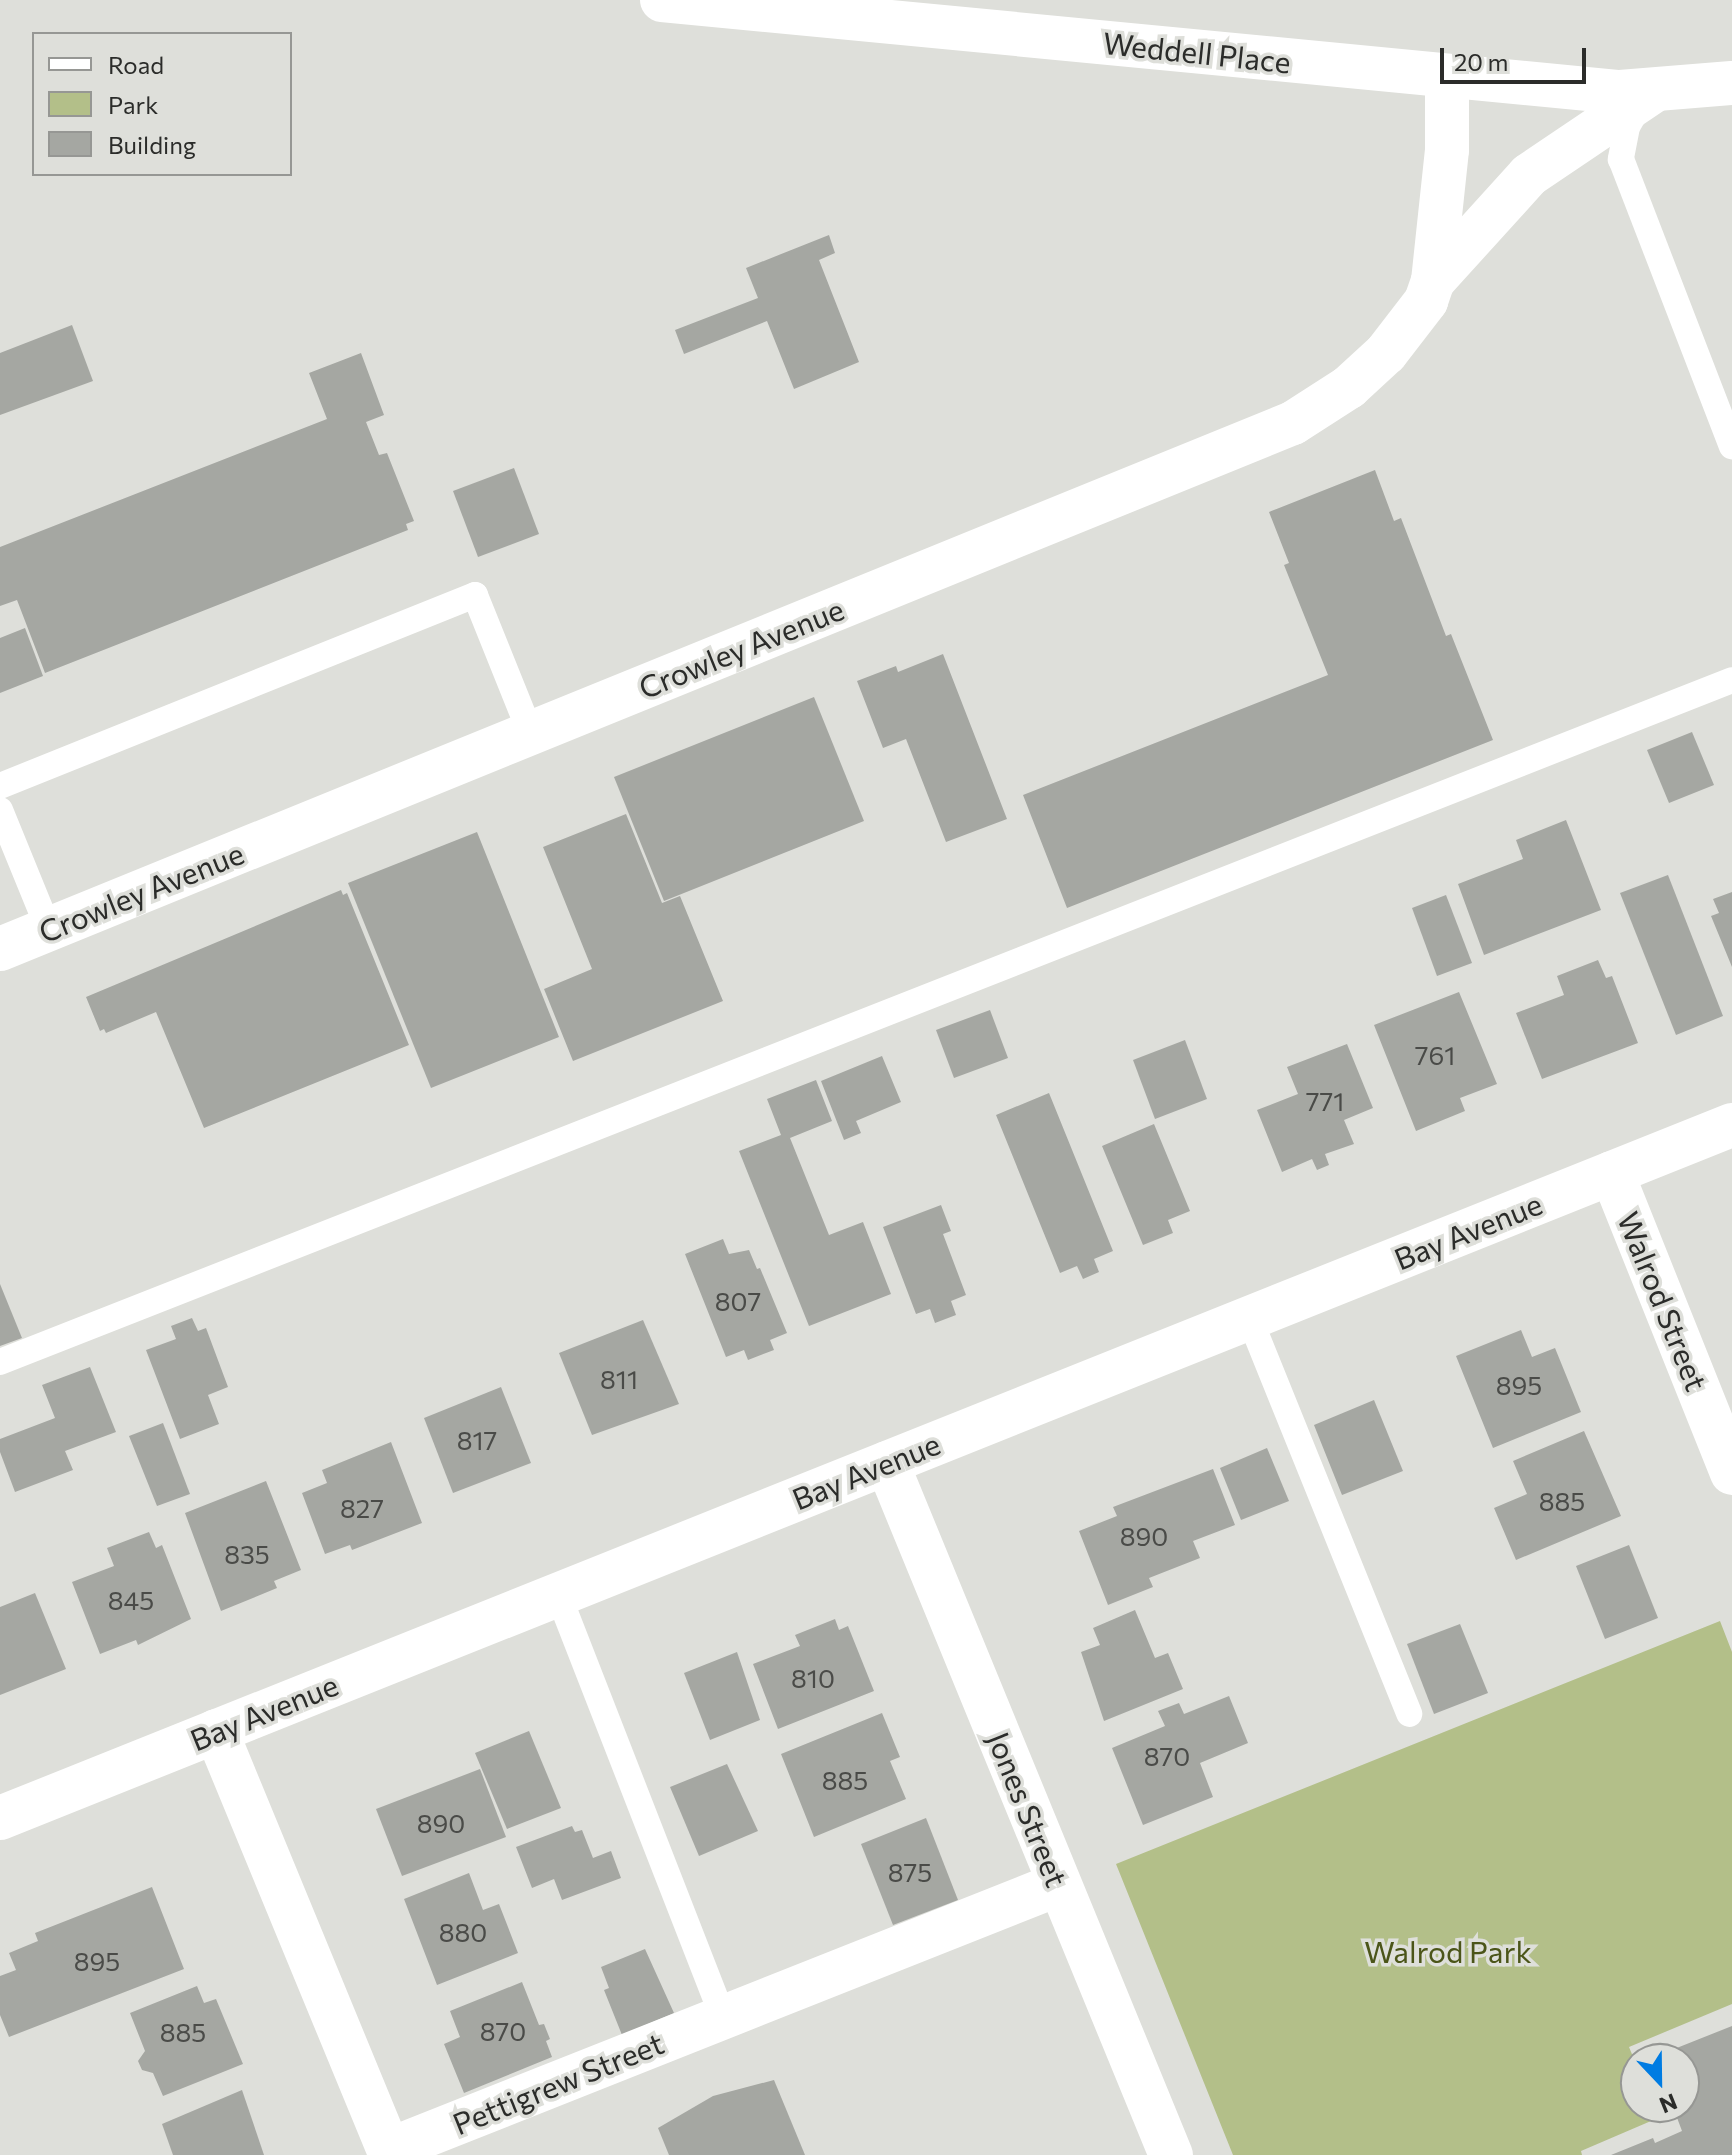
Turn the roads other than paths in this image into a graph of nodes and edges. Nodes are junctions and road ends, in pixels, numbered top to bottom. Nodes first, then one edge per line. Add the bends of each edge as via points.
1 (662, 0) edge
2 (1447, 76) junction
3 (1732, 83) edge
4 (1652, 92) junction
5 (1433, 281) junction
6 (1732, 446) edge
7 (1732, 680) edge
8 (531, 734) junction
9 (0, 786) edge
10 (0, 810) edge
11 (49, 930) junction
12 (0, 949) edge
13 (1732, 1125) edge
14 (1612, 1173) junction
15 (1249, 1317) junction
16 (0, 1362) edge
17 (887, 1463) junction
18 (1732, 1473) edge
19 (558, 1594) junction
20 (1409, 1714) dead end
21 (216, 1731) junction
22 (0, 1818) edge
23 (1059, 1884) junction
24 (723, 2018) junction
25 (383, 2153) edge
26 (1171, 2155) edge

1 - 2 street, Weddell Place
2 - 4 street, Weddell Place
2 - 5 street, Crowley Avenue via 1447,150
3 - 4 street, Weddell Place
4 - 5 street, Crowley Avenue via 1529,175
4 - 6 lane via 1627,127 1621,159
5 - 8 street, Crowley Avenue via 1421,310 1386,353 1349,387 1293,423
7 - 16 lane
8 - 9 lane via 475,595
8 - 11 street, Crowley Avenue
10 - 11 lane
11 - 12 street, Crowley Avenue
13 - 14 street, Bay Avenue
14 - 15 street, Bay Avenue
14 - 18 street, Walrod Street
15 - 17 street, Bay Avenue
15 - 20 lane
17 - 19 street, Bay Avenue
17 - 23 street, Jones Street
19 - 21 street, Bay Avenue
19 - 24 lane
21 - 22 street, Bay Avenue
21 - 25 street, Pettigrew Street
23 - 24 street, Pettigrew Street
23 - 26 street, Jones Street
24 - 25 street, Pettigrew Street

